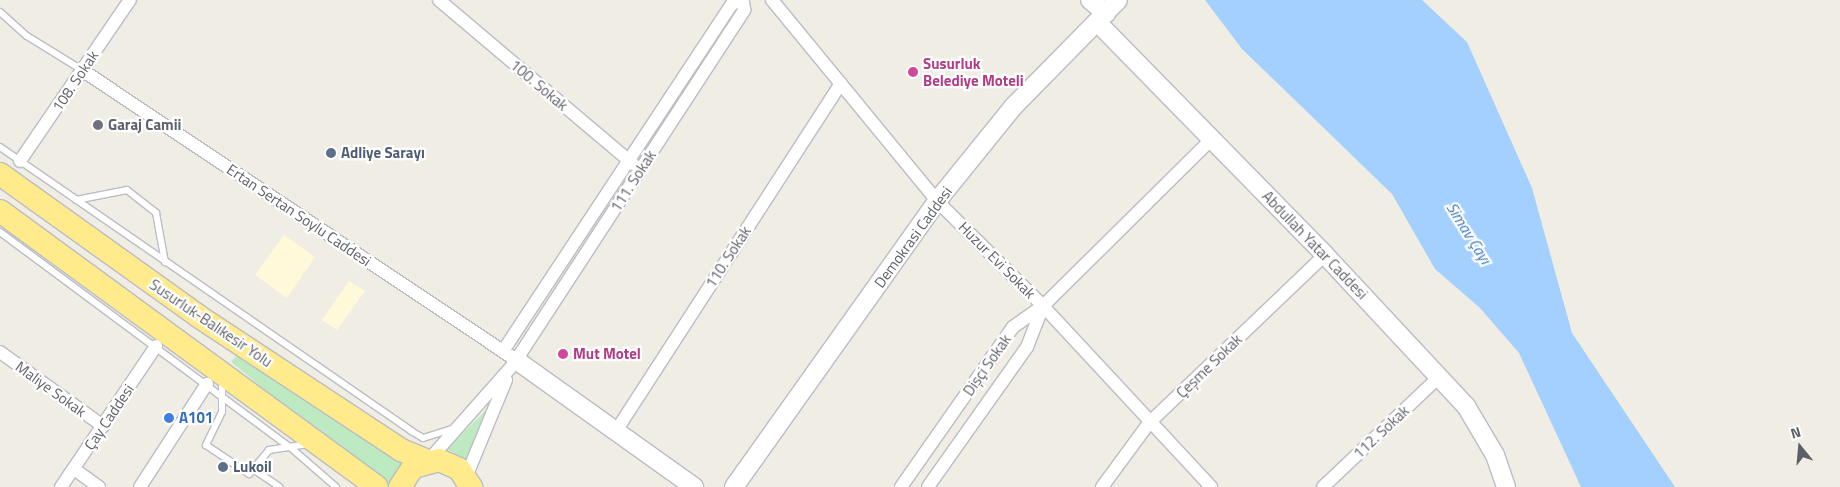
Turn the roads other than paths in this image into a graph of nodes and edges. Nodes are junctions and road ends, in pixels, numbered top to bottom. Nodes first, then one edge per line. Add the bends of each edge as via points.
1 (130, 0) edge
2 (439, 0) edge
3 (742, 0) edge
4 (772, 0) edge
5 (1090, 0) edge
6 (1109, 10) edge
7 (0, 12) edge
8 (82, 70) junction
9 (841, 83) junction
10 (1212, 139) junction
11 (0, 147) edge
12 (20, 161) junction
13 (628, 161) junction
14 (640, 170) junction
15 (0, 174) edge
16 (76, 200) junction
17 (937, 201) junction
18 (0, 211) edge
19 (0, 232) edge
20 (1325, 254) junction
21 (165, 262) junction
22 (1043, 306) junction
23 (156, 346) junction
24 (0, 352) edge
25 (511, 359) junction
26 (1439, 377) junction
27 (214, 378) junction
28 (222, 396) junction
29 (1150, 423) junction
30 (103, 426) junction
31 (454, 429) junction
32 (616, 431) junction
33 (312, 443) junction
34 (290, 447) junction
35 (428, 461) junction
36 (74, 469) junction
37 (253, 469) junction
38 (470, 484) edge
39 (1503, 485) edge
40 (61, 487) edge
41 (98, 487) edge
42 (140, 487) edge
43 (280, 487) edge
44 (336, 487) edge
45 (377, 487) edge
46 (400, 487) edge
47 (694, 487) edge
48 (734, 487) edge
49 (901, 487) edge
50 (928, 487) edge
51 (1102, 487) edge
52 (1212, 487) edge
53 (1323, 487) edge

1 - 8 street, 108. Sokak
2 - 13 street, 100. Sokak
3 - 13 street, 111. Sokak via 732,4
3 - 14 street, 111. Sokak via 744,10
4 - 9 street, Huzur Evi Sokak
5 - 6 main road, Abdullah Yatar Caddesi
6 - 10 main road, Abdullah Yatar Caddesi
6 - 17 main road, Demokrasi Caddesi via 1014,106
7 - 8 lane via 27,36
8 - 12 street, 108. Sokak
8 - 25 street, Ertan Sertan Soylu Caddesi
9 - 17 street, Huzur Evi Sokak
9 - 32 street, 110. Sokak
10 - 20 main road, Abdullah Yatar Caddesi
10 - 22 street
11 - 12 lane
12 - 16 lane
13 - 14 street, 100. Sokak
13 - 25 street, 111. Sokak
14 - 25 street, 111. Sokak
15 - 35 highway, Susurluk-Balıkesir Yolu via 198,316 401,450
16 - 21 lane
16 - 21 lane via 127,190 156,213
17 - 22 street, Huzur Evi Sokak
17 - 48 main road, Demokrasi Caddesi
18 - 27 highway, Susurluk-Balıkesir Yolu
19 - 23 lane
20 - 26 main road, Abdullah Yatar Caddesi
20 - 29 street, Çeşme Sokak
21 - 31 lane via 423,438
22 - 29 street, Huzur Evi Sokak
22 - 49 street, Dişçi Sokak via 1013,327
22 - 50 street, Dişçi Sokak via 1027,347
23 - 27 lane
23 - 30 street, Çay Caddesi
24 - 30 street, Maliye Sokak
25 - 31 street
25 - 32 main road
25 - 38 street
26 - 39 main road, Abdullah Yatar Caddesi via 1466,406
26 - 53 street, 112. Sokak
27 - 28 lane
27 - 28 lane
27 - 33 highway, Susurluk-Balıkesir Yolu
27 - 42 street
28 - 34 lane
28 - 37 lane via 222,412 206,445 249,474
29 - 51 street, Çeşme Sokak
29 - 52 street, Huzur Evi Sokak
30 - 36 street, Çay Caddesi
31 - 35 street
32 - 47 main road
33 - 34 lane
33 - 45 highway, Susurluk-Balıkesir Yolu
34 - 37 lane via 270,450
34 - 44 lane
35 - 38 highway, Susurluk-Balıkesir Yolu via 449,463
35 - 46 highway via 413,467
36 - 40 street, Çay Caddesi
36 - 41 street
37 - 43 lane

